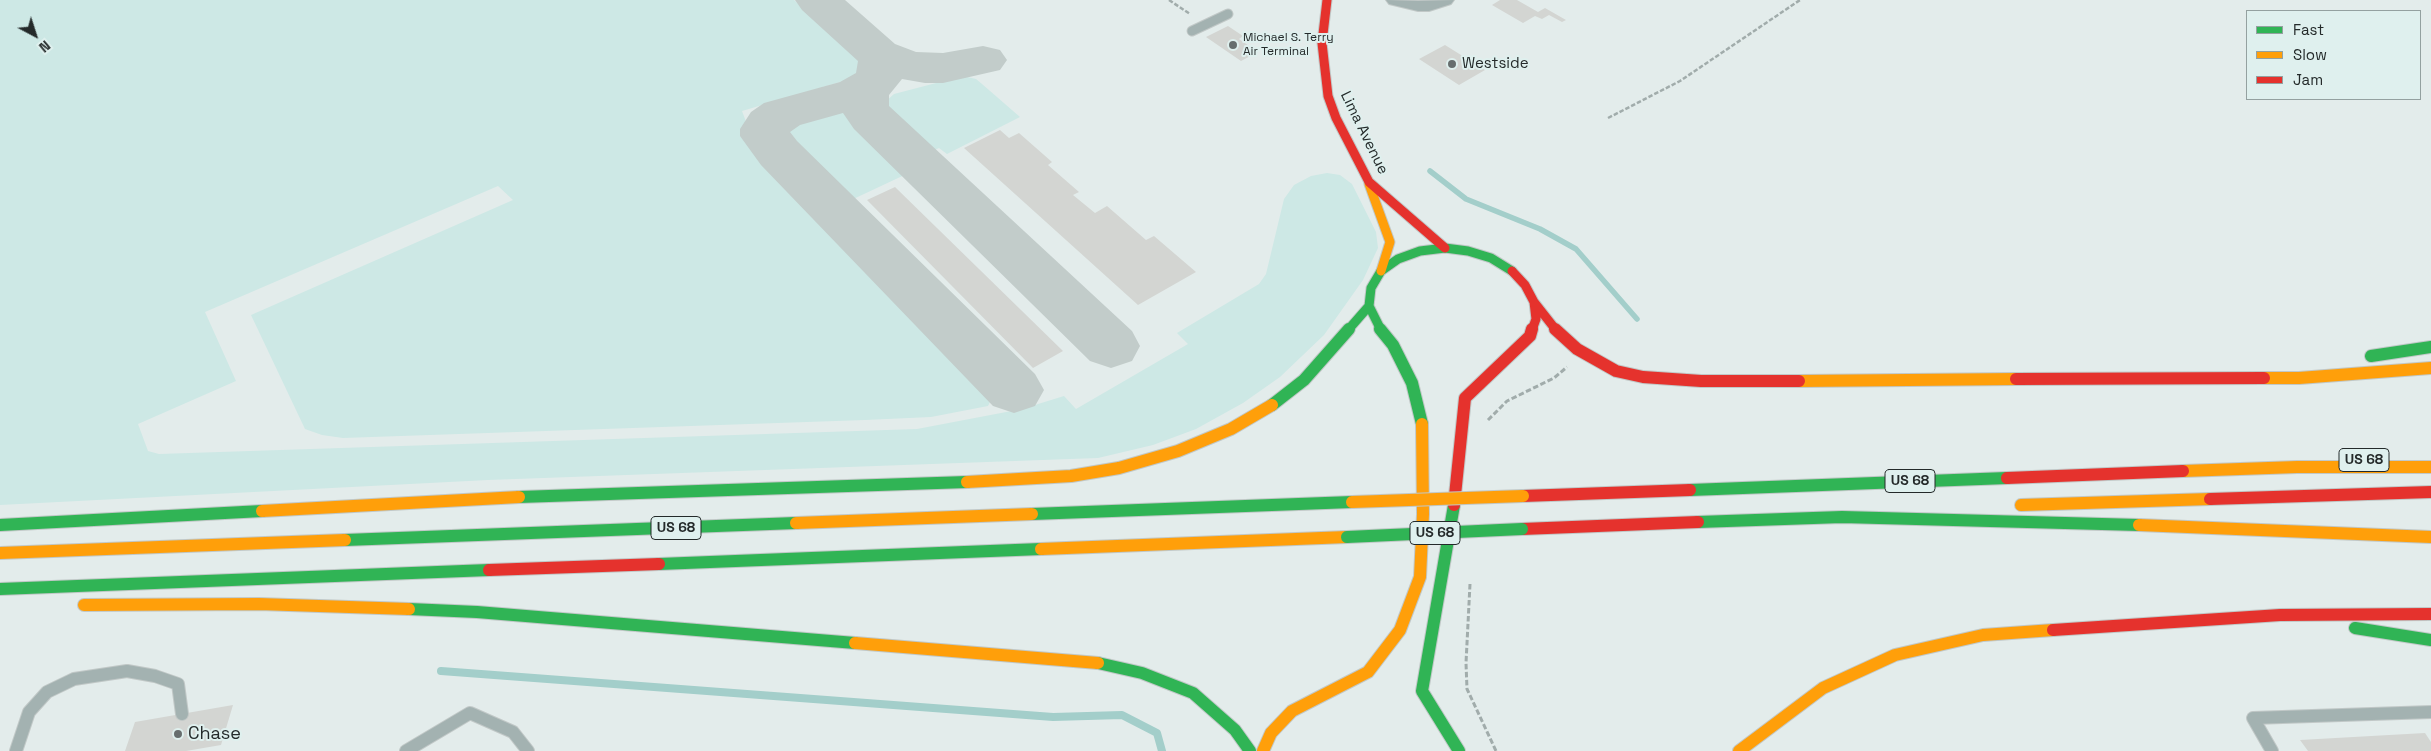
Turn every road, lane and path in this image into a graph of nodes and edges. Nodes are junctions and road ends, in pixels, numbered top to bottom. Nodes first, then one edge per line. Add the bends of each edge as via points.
1 (1169, 0) edge
2 (1327, 0) edge
3 (1395, 0) edge
4 (1445, 0) edge
5 (1800, 0) edge
6 (1228, 14) dead end
7 (1204, 25) junction
8 (1192, 31) dead end
9 (1608, 118) dead end
10 (1369, 182) junction
11 (1444, 248) junction
12 (1382, 271) junction
13 (1534, 302) junction
14 (1370, 306) junction
15 (2431, 347) edge
16 (2359, 358) dead end
17 (2293, 366) dead end
18 (2431, 368) edge
19 (2188, 378) junction
20 (2412, 455) dead end
21 (2297, 467) junction
22 (2431, 467) edge
23 (2431, 492) edge
24 (2014, 505) dead end
25 (1937, 508) dead end
26 (1842, 517) junction
27 (0, 525) edge
28 (2431, 536) edge
29 (0, 553) edge
30 (0, 589) edge
31 (69, 605) dead end
32 (2431, 614) edge
33 (2280, 615) junction
34 (2431, 640) edge
35 (2431, 712) edge
36 (182, 714) dead end
37 (16, 751) edge
38 (406, 751) edge
39 (528, 751) edge
40 (1250, 751) edge
41 (1263, 751) edge
42 (1459, 751) edge
43 (1739, 751) edge
44 (2272, 751) edge

1 - 7 path
2 - 10 main road, Lima Avenue via 1322,43 1328,96
3 - 4 street via 1418,6
5 - 9 path via 1680,81
6 - 7 lane
7 - 8 lane
10 - 11 main road, Lima Avenue
10 - 12 main road via 1390,242
11 - 12 main road via 1398,258
11 - 13 main road via 1491,258 1525,284
12 - 14 main road via 1371,288
13 - 19 main road via 1557,332 1577,349 1616,371 1643,376 1701,381
13 - 42 main road via 1536,319 1530,336 1465,398 1453,514 1422,691
14 - 27 main road via 1304,380 1269,407 1231,429 1178,451 1119,468 1071,476 989,482 492,498
14 - 41 main road via 1377,326 1393,345 1412,383 1422,421 1420,577 1400,630 1368,672 1292,711 1271,733
15 - 16 main road
17 - 19 main road
18 - 19 main road via 2299,378
20 - 21 main road, US 68
21 - 22 main road
21 - 29 main road, US 68, bridge
23 - 24 main road
25 - 26 main road
26 - 28 main road, US 68
26 - 30 main road, US 68, bridge
31 - 40 main road via 258,604 477,612 1092,662 1142,673 1193,693 1235,730
32 - 33 main road
33 - 34 main road
33 - 43 main road via 1984,635 1895,655 1823,688
35 - 44 lane via 2253,718
36 - 37 lane via 178,684 155,676 127,671 74,679 47,692 28,712
38 - 39 lane via 470,714 513,732

